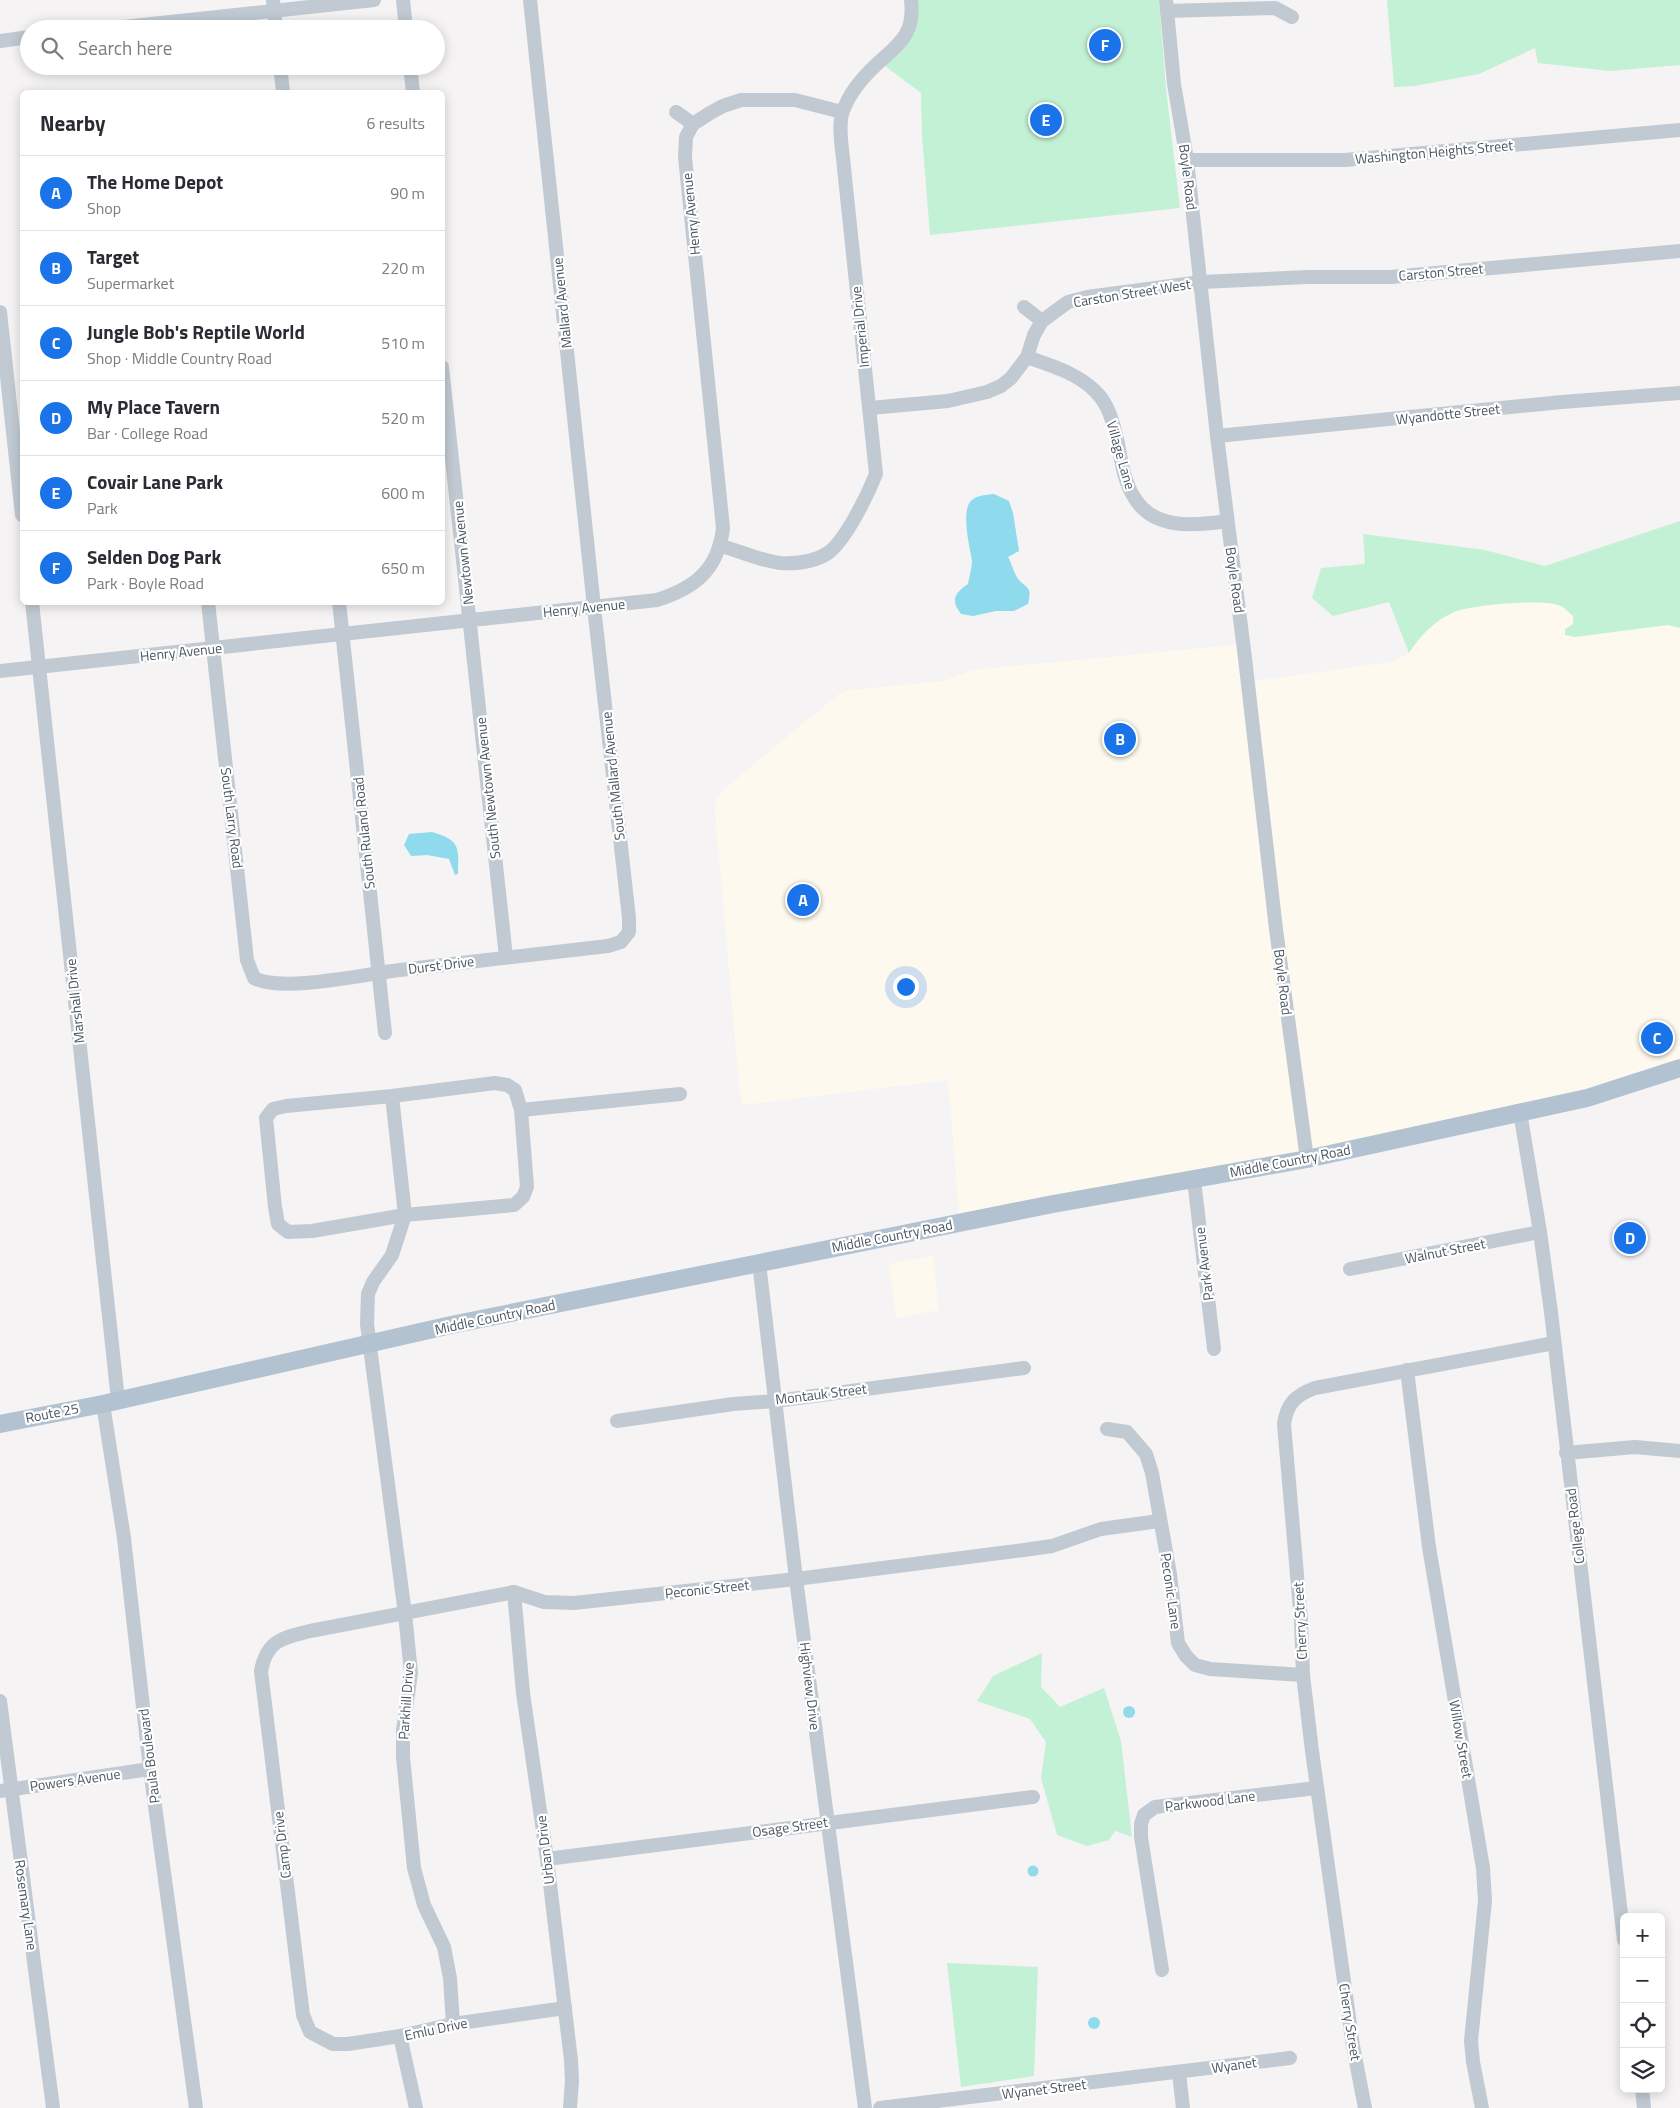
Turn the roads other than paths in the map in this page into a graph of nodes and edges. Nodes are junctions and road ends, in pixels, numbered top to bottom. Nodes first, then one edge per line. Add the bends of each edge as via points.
1 (374, 0) edge
2 (402, 0) edge
3 (530, 0) edge
4 (911, 0) edge
5 (274, 5) edge
6 (1167, 5) edge
7 (1292, 17) dead end
8 (168, 20) edge
9 (275, 20) edge
10 (405, 20) edge
11 (20, 38) edge
12 (0, 40) edge
13 (281, 75) edge
14 (411, 75) edge
15 (283, 90) edge
16 (413, 90) edge
17 (676, 112) dead end
18 (842, 112) junction
19 (693, 124) junction
20 (1680, 130) edge
21 (1187, 160) junction
22 (1680, 251) edge
23 (1201, 282) junction
24 (1024, 307) dead end
25 (0, 312) edge
26 (1042, 320) junction
27 (1027, 357) junction
28 (1680, 393) edge
29 (445, 394) edge
30 (870, 408) junction
31 (1217, 436) junction
32 (20, 497) edge
33 (1227, 521) junction
34 (721, 546) junction
35 (32, 605) edge
36 (208, 605) edge
37 (339, 605) edge
38 (594, 607) junction
39 (470, 620) junction
40 (343, 634) junction
41 (214, 649) junction
42 (39, 667) junction
43 (0, 671) edge
44 (621, 942) joint
45 (506, 957) junction
46 (378, 972) junction
47 (262, 982) joint
48 (385, 1033) dead end
49 (1680, 1068) edge
50 (680, 1094) dead end
51 (392, 1096) junction
52 (521, 1110) junction
53 (1520, 1112) junction
54 (1307, 1159) junction
55 (1194, 1180) junction
56 (405, 1215) junction
57 (1540, 1232) junction
58 (759, 1263) junction
59 (1350, 1269) dead end
60 (1554, 1343) junction
61 (370, 1344) junction
62 (1214, 1348) dead end
63 (1024, 1368) dead end
64 (1407, 1370) junction
65 (776, 1401) junction
66 (111, 1402) junction
67 (617, 1421) dead end
68 (0, 1424) edge
69 (1107, 1429) dead end
70 (1680, 1451) edge
71 (1566, 1454) junction
72 (1159, 1521) junction
73 (796, 1579) junction
74 (514, 1592) junction
75 (405, 1614) junction
76 (264, 1657) joint
77 (1303, 1675) junction
78 (0, 1701) edge
79 (150, 1770) junction
80 (1316, 1788) junction
81 (5, 1790) edge
82 (1033, 1797) dead end
83 (828, 1822) junction
84 (547, 1859) junction
85 (1621, 1913) edge
86 (1162, 1970) dead end
87 (565, 2008) junction
88 (453, 2024) junction
89 (310, 2032) joint
90 (400, 2036) junction
91 (1290, 2058) dead end
92 (1178, 2072) junction
93 (1642, 2093) edge
94 (53, 2108) edge
95 (196, 2108) edge
96 (416, 2108) edge
97 (570, 2108) edge
98 (865, 2108) edge
99 (880, 2108) edge
100 (1182, 2108) edge
101 (1365, 2108) edge
102 (1482, 2108) edge
103 (1644, 2108) edge

1 - 5 street
2 - 10 street
3 - 38 street, Mallard Avenue
4 - 18 street, Imperial Drive via 911,23 907,34 862,80
5 - 8 street
5 - 9 street
6 - 7 street via 1275,8
6 - 21 street, Boyle Road via 1174,84
11 - 12 street
13 - 15 street
14 - 16 street
17 - 19 street
18 - 19 street via 795,100 741,100 723,106
18 - 30 street, Imperial Drive via 844,168
19 - 34 street, Henry Avenue via 686,137 685,157 721,502
20 - 21 street, Washington Heights Street via 1345,160
21 - 23 street, Boyle Road
22 - 23 street, Carston Street via 1390,277
23 - 26 street, Carston Street West via 1087,297 1068,302
23 - 31 street, Boyle Road
24 - 26 street
25 - 32 street
26 - 27 street
27 - 30 street via 1011,378 987,392 948,401
27 - 33 street, Village Lane via 1060,369 1095,391 1109,413 1133,497 1144,511 1159,519 1186,525
28 - 31 street, Wyandotte Street
29 - 39 street, Newtown Avenue
30 - 34 street, Imperial Drive via 876,474 868,495 830,552 815,560 778,563
31 - 33 street, Boyle Road
33 - 54 street, Boyle Road
34 - 38 street, Henry Avenue via 707,571 678,593 657,600
35 - 42 street, Marshall Drive
36 - 41 street, South Larry Road
37 - 40 street, South Ruland Road
38 - 39 street, Henry Avenue
38 - 44 street, South Mallard Avenue via 629,918 629,932
39 - 40 street, Henry Avenue
39 - 45 street, South Newtown Avenue
40 - 41 street, Henry Avenue
40 - 46 street, South Ruland Road
41 - 42 street, Henry Avenue
41 - 47 street, South Larry Road via 247,960 254,978
42 - 43 street, Henry Avenue
42 - 66 street, Marshall Drive
44 - 45 street, Durst Drive
45 - 46 street, Durst Drive
46 - 47 street, Durst Drive via 303,983
46 - 48 street, South Ruland Road
49 - 53 main road, Middle Country Road via 1587,1098
50 - 52 street
51 - 52 street via 495,1083 516,1090
51 - 56 street
51 - 56 street via 274,1109 266,1118 275,1207 278,1224 288,1232 312,1232
52 - 56 street via 527,1187 523,1197 514,1205
53 - 54 main road, Middle Country Road
53 - 57 street, College Road
54 - 55 main road, Middle Country Road
55 - 58 main road, Middle Country Road via 1053,1204
55 - 62 street, Park Avenue
56 - 61 street, Parkhill Drive via 392,1255 368,1294 366,1308
57 - 59 street, Walnut Street
57 - 60 street, College Road
58 - 61 main road, Middle Country Road
58 - 65 street, Highview Drive
60 - 64 street, Cherry Street
60 - 71 street, College Road
61 - 66 main road, Middle Country Road
61 - 75 street, Parkhill Drive
63 - 65 street, Montauk Street
64 - 77 street, Cherry Street via 1315,1388 1301,1393 1288,1406 1284,1424
64 - 102 street, Willow Street via 1430,1557 1483,1868 1485,1901 1472,2041
65 - 67 street, Montauk Street
65 - 73 street, Highview Drive
66 - 68 main road, Route 25
66 - 79 street, Paula Boulevard
69 - 72 street, Peconic Lane via 1127,1432 1146,1454 1157,1494
70 - 71 street via 1635,1447
71 - 85 street, College Road
72 - 73 street, Peconic Street via 1101,1529 1052,1546
72 - 77 street, Peconic Lane via 1170,1574 1178,1644 1186,1656 1195,1665 1210,1669
73 - 74 street, Peconic Street via 574,1603 544,1602
73 - 83 street, Highview Drive
74 - 75 street, Peconic Street
74 - 84 street, Urban Drive via 523,1693
75 - 76 street, Peconic Street via 286,1637 273,1644
75 - 88 street, Parkhill Drive via 411,1673 403,1730 403,1757 414,1868 424,1905 444,1947
76 - 89 street, Camp Drive via 262,1671 293,1944 303,2015
77 - 80 street, Cherry Street
78 - 81 street, Rosemary Lane
79 - 81 street, Powers Avenue
79 - 95 street, Paula Boulevard
80 - 86 street, Parkwood Lane via 1155,1807 1144,1816 1142,1848
80 - 101 street, Cherry Street
81 - 94 street, Rosemary Lane
82 - 83 street, Osage Street
83 - 84 street, Osage Street
83 - 98 street, Highview Drive
84 - 87 street, Urban Drive
87 - 88 street, Emlu Drive
87 - 97 street, Urban Drive via 572,2060
88 - 90 street, Emlu Drive
89 - 90 street, Emlu Drive via 333,2044
90 - 96 street
91 - 92 street, Wyanet
92 - 99 street, Wyanet Street
92 - 100 street
93 - 103 street

